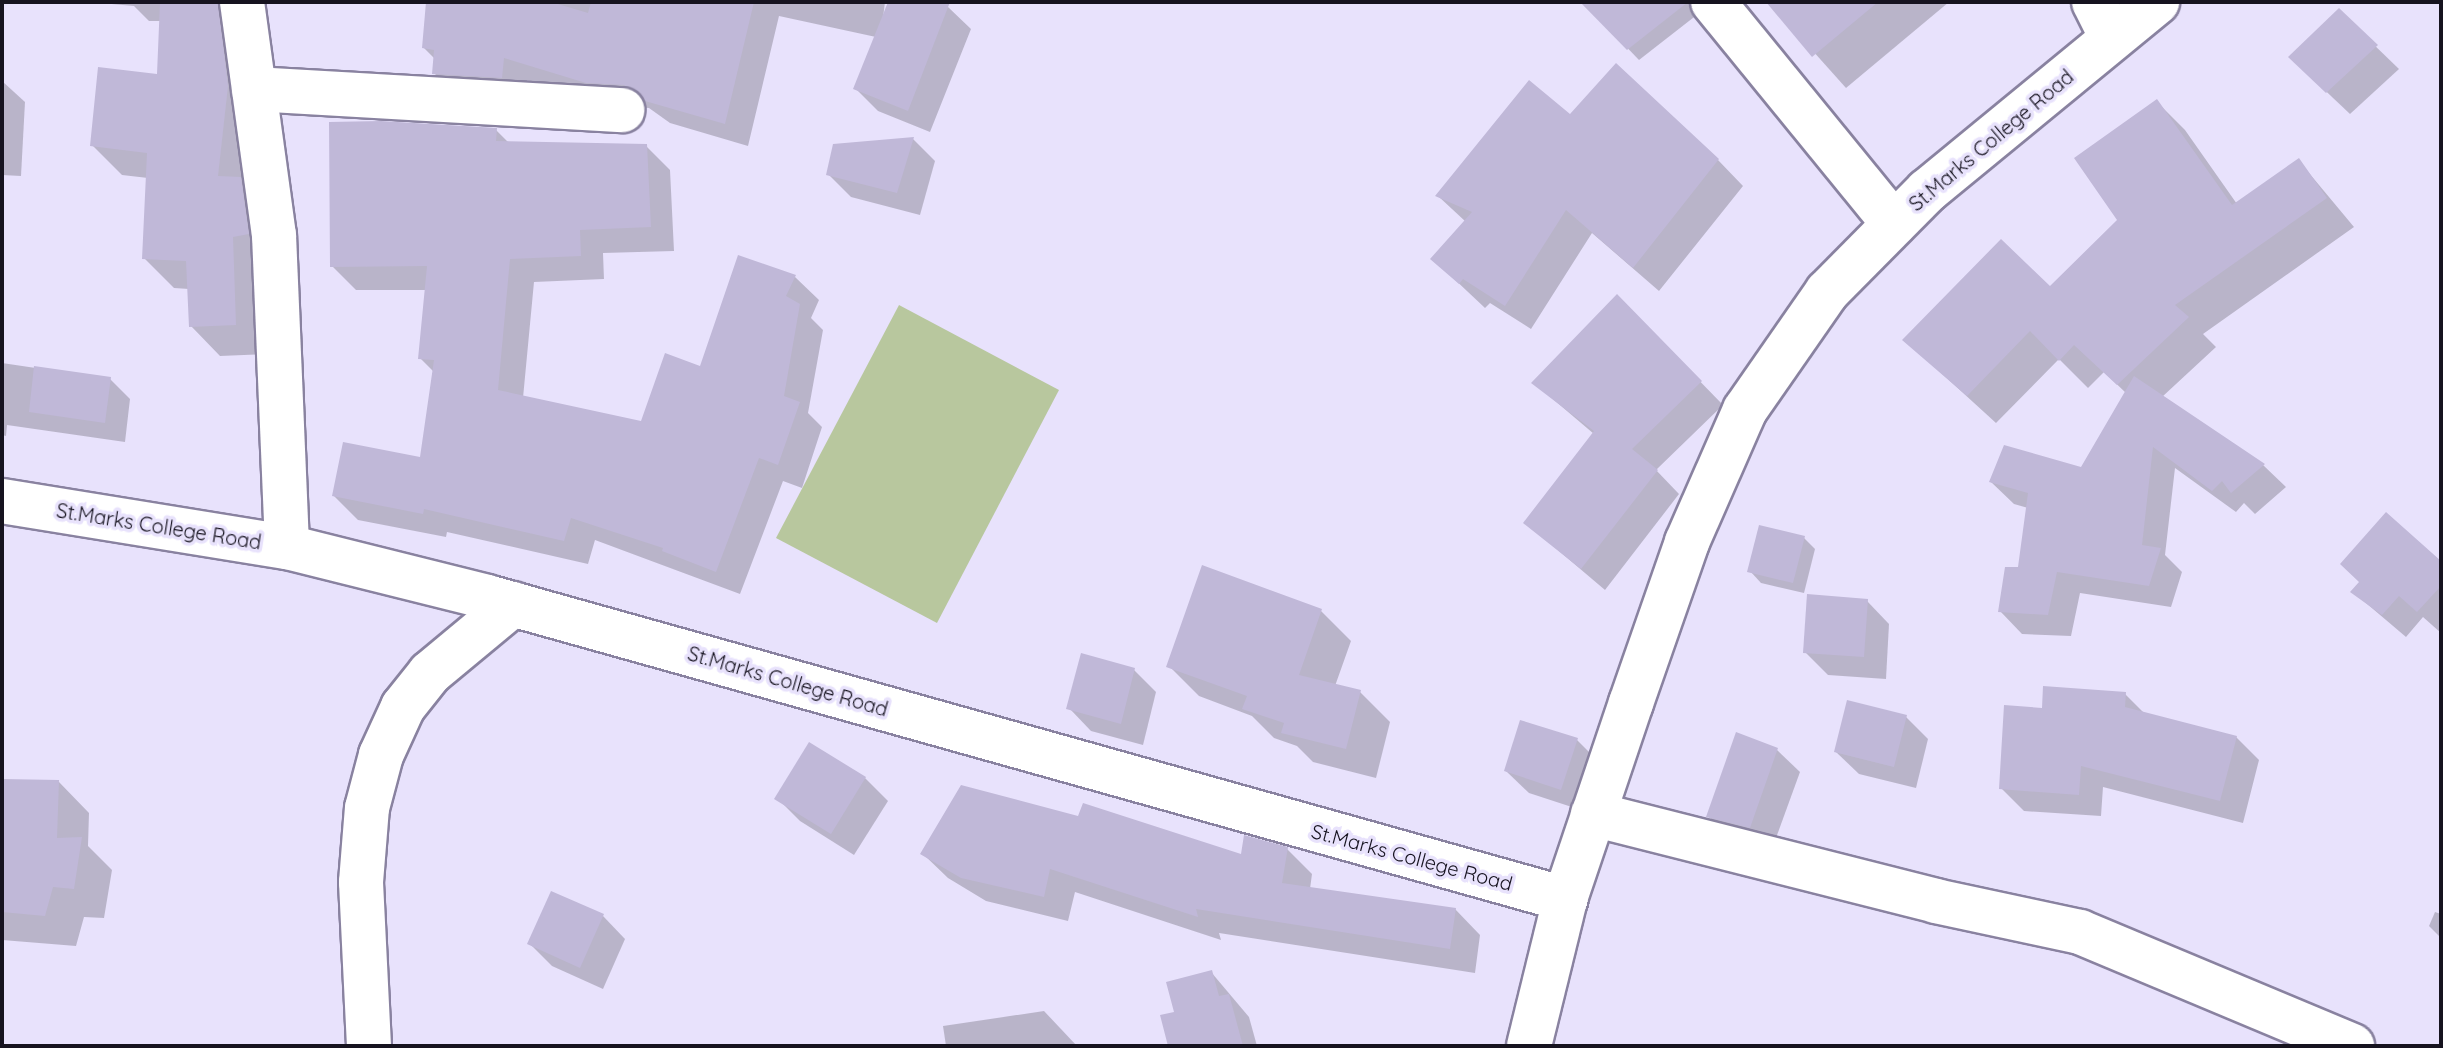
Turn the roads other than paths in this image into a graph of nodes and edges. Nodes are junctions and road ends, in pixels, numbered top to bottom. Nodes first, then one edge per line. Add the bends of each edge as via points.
1 (242, 2) edge
2 (1713, 2) edge
3 (2157, 2) edge
4 (2103, 20) edge
5 (254, 89) junction
6 (622, 110) dead end
7 (1894, 224) junction
8 (2, 501) edge
9 (287, 547) junction
10 (513, 604) junction
11 (1593, 814) junction
12 (1565, 899) junction
13 (369, 1046) edge
14 (1529, 1046) edge
15 (2352, 1046) edge

1 - 5 street
2 - 7 street
3 - 4 street, St.Marks College Road
4 - 7 street, St.Marks College Road
5 - 6 street
5 - 9 street via 274,235
7 - 11 street, St.Marks College Road via 1827,292 1745,410 1687,542
8 - 9 street, St.Marks College Road
9 - 10 street, St.Marks College Road
10 - 12 street, St.Marks College Road
10 - 13 street via 430,673 403,707 381,755 367,808 361,882
11 - 12 street, St.Marks College Road
11 - 15 street via 2080,932
12 - 14 street, St.Marks College Road

